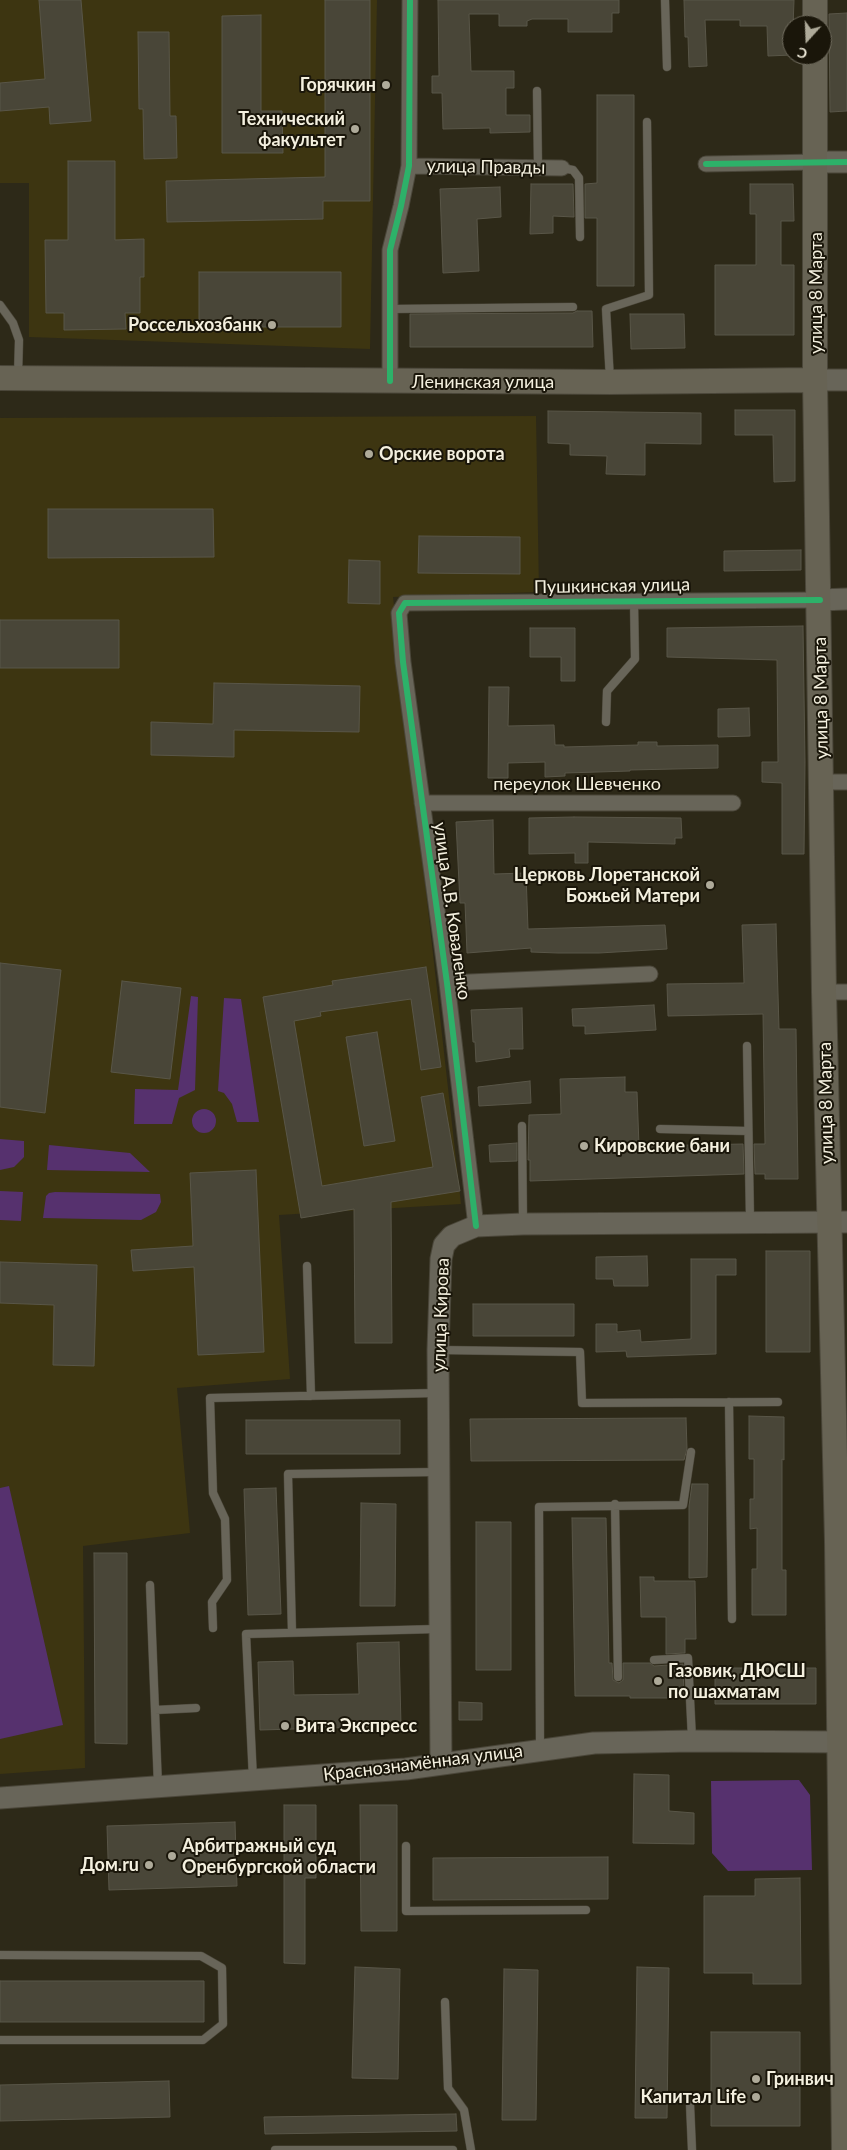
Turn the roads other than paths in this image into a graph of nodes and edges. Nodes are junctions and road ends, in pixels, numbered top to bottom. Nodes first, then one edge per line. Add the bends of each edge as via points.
1 (410, 0) edge
2 (665, 0) edge
3 (815, 0) edge
4 (815, 15) edge
5 (815, 65) edge
6 (667, 67) dead end
7 (537, 91) dead end
8 (647, 122) dead end
9 (816, 162) junction
10 (847, 162) edge
11 (706, 164) dead end
12 (409, 166) junction
13 (538, 168) junction
14 (562, 168) joint
15 (580, 238) dead end
16 (0, 305) edge
17 (573, 307) dead end
18 (390, 309) junction
19 (9, 378) edge
20 (815, 380) junction
21 (847, 380) edge
22 (390, 381) junction
23 (610, 382) junction
24 (847, 599) edge
25 (820, 600) junction
26 (634, 601) junction
27 (405, 603) joint
28 (606, 722) dead end
29 (822, 782) junction
30 (847, 782) edge
31 (422, 803) junction
32 (733, 803) dead end
33 (650, 974) dead end
34 (447, 983) junction
35 (824, 992) junction
36 (847, 992) edge
37 (747, 1046) dead end
38 (522, 1126) dead end
39 (660, 1129) dead end
40 (748, 1131) junction
41 (750, 1222) junction
42 (838, 1223) edge
43 (523, 1224) junction
44 (476, 1226) junction
45 (307, 1266) dead end
46 (438, 1350) junction
47 (438, 1393) junction
48 (311, 1396) junction
49 (729, 1402) junction
50 (778, 1402) dead end
51 (691, 1452) dead end
52 (438, 1472) junction
53 (615, 1504) junction
54 (842, 1542) edge
55 (150, 1585) dead end
56 (732, 1619) dead end
57 (213, 1628) dead end
58 (439, 1629) junction
59 (292, 1633) junction
60 (654, 1660) dead end
61 (618, 1677) dead end
62 (196, 1708) dead end
63 (155, 1710) junction
64 (692, 1741) junction
65 (843, 1742) edge
66 (540, 1749) junction
67 (441, 1764) junction
68 (253, 1781) junction
69 (158, 1788) junction
70 (0, 1798) edge
71 (844, 1839) edge
72 (406, 1846) dead end
73 (586, 1910) dead end
74 (0, 1956) edge
75 (844, 1996) edge
76 (445, 2002) dead end
77 (0, 2040) edge
78 (690, 2104) dead end
79 (275, 2150) edge
80 (453, 2150) edge
81 (471, 2150) edge
82 (692, 2150) edge
83 (844, 2150) edge

1 - 12 street
2 - 6 lane
3 - 4 main road
5 - 9 main road, улица 8 Марта
7 - 13 lane
8 - 23 lane via 649,295 606,308
9 - 10 main road
9 - 11 street
9 - 20 main road, улица 8 Марта
12 - 13 street, улица Правды
12 - 18 street via 390,250
13 - 14 street, улица Правды
14 - 15 lane via 573,170 580,178
16 - 19 lane via 13,323 19,340
17 - 18 lane
18 - 22 street
19 - 22 main road, Ленинская улица
20 - 21 main road, Ленинская улица
20 - 23 main road, Ленинская улица
20 - 25 main road, улица 8 Марта
22 - 23 main road, Ленинская улица
24 - 25 main road, Пушкинская улица
25 - 26 street, Пушкинская улица
25 - 29 main road, улица 8 Марта
26 - 27 street, Пушкинская улица
26 - 28 lane via 635,659 607,691
27 - 31 street, улица А.В. Коваленко via 399,613 403,662
29 - 30 street
29 - 35 main road, улица 8 Марта
31 - 32 street, переулок Шевченко
31 - 34 street, улица А.В. Коваленко
33 - 34 street
34 - 44 street, улица А.В. Коваленко
35 - 36 street
35 - 42 main road, улица 8 Марта
37 - 40 lane
38 - 43 lane
39 - 40 lane
40 - 41 lane
41 - 42 main road, улица Кирова
41 - 43 main road, улица Кирова
42 - 54 main road, улица 8 Марта
43 - 44 main road, улица Кирова
44 - 46 main road, улица Кирова via 452,1236 444,1245
45 - 48 lane
46 - 47 main road, улица Кирова
46 - 49 lane via 580,1352 582,1403
47 - 48 lane
47 - 52 main road, улица Кирова
48 - 57 lane via 210,1398 213,1493 225,1519 227,1580 212,1602
49 - 50 lane
49 - 56 lane
51 - 53 lane via 683,1505
52 - 58 main road, улица Кирова
52 - 59 lane via 288,1474
53 - 61 lane
53 - 66 lane via 540,1507
54 - 65 main road, улица 8 Марта
55 - 63 lane
58 - 59 lane
58 - 67 main road, улица Кирова
59 - 68 lane via 246,1634
60 - 64 lane via 688,1658
62 - 63 lane
63 - 69 lane
64 - 65 main road, Краснознамённая улица
64 - 66 main road, Краснознамённая улица via 594,1743
65 - 71 main road, улица 8 Марта
66 - 67 main road, Краснознамённая улица
67 - 68 main road, Краснознамённая улица
68 - 69 main road, Краснознамённая улица
69 - 70 main road, Краснознамённая улица
71 - 75 main road, улица 8 Марта
72 - 73 lane via 406,1911
74 - 77 lane via 201,1956 222,1968 223,2024 203,2040
75 - 83 main road, улица 8 Марта
76 - 81 lane via 448,2088 464,2110
78 - 82 lane
79 - 80 lane

